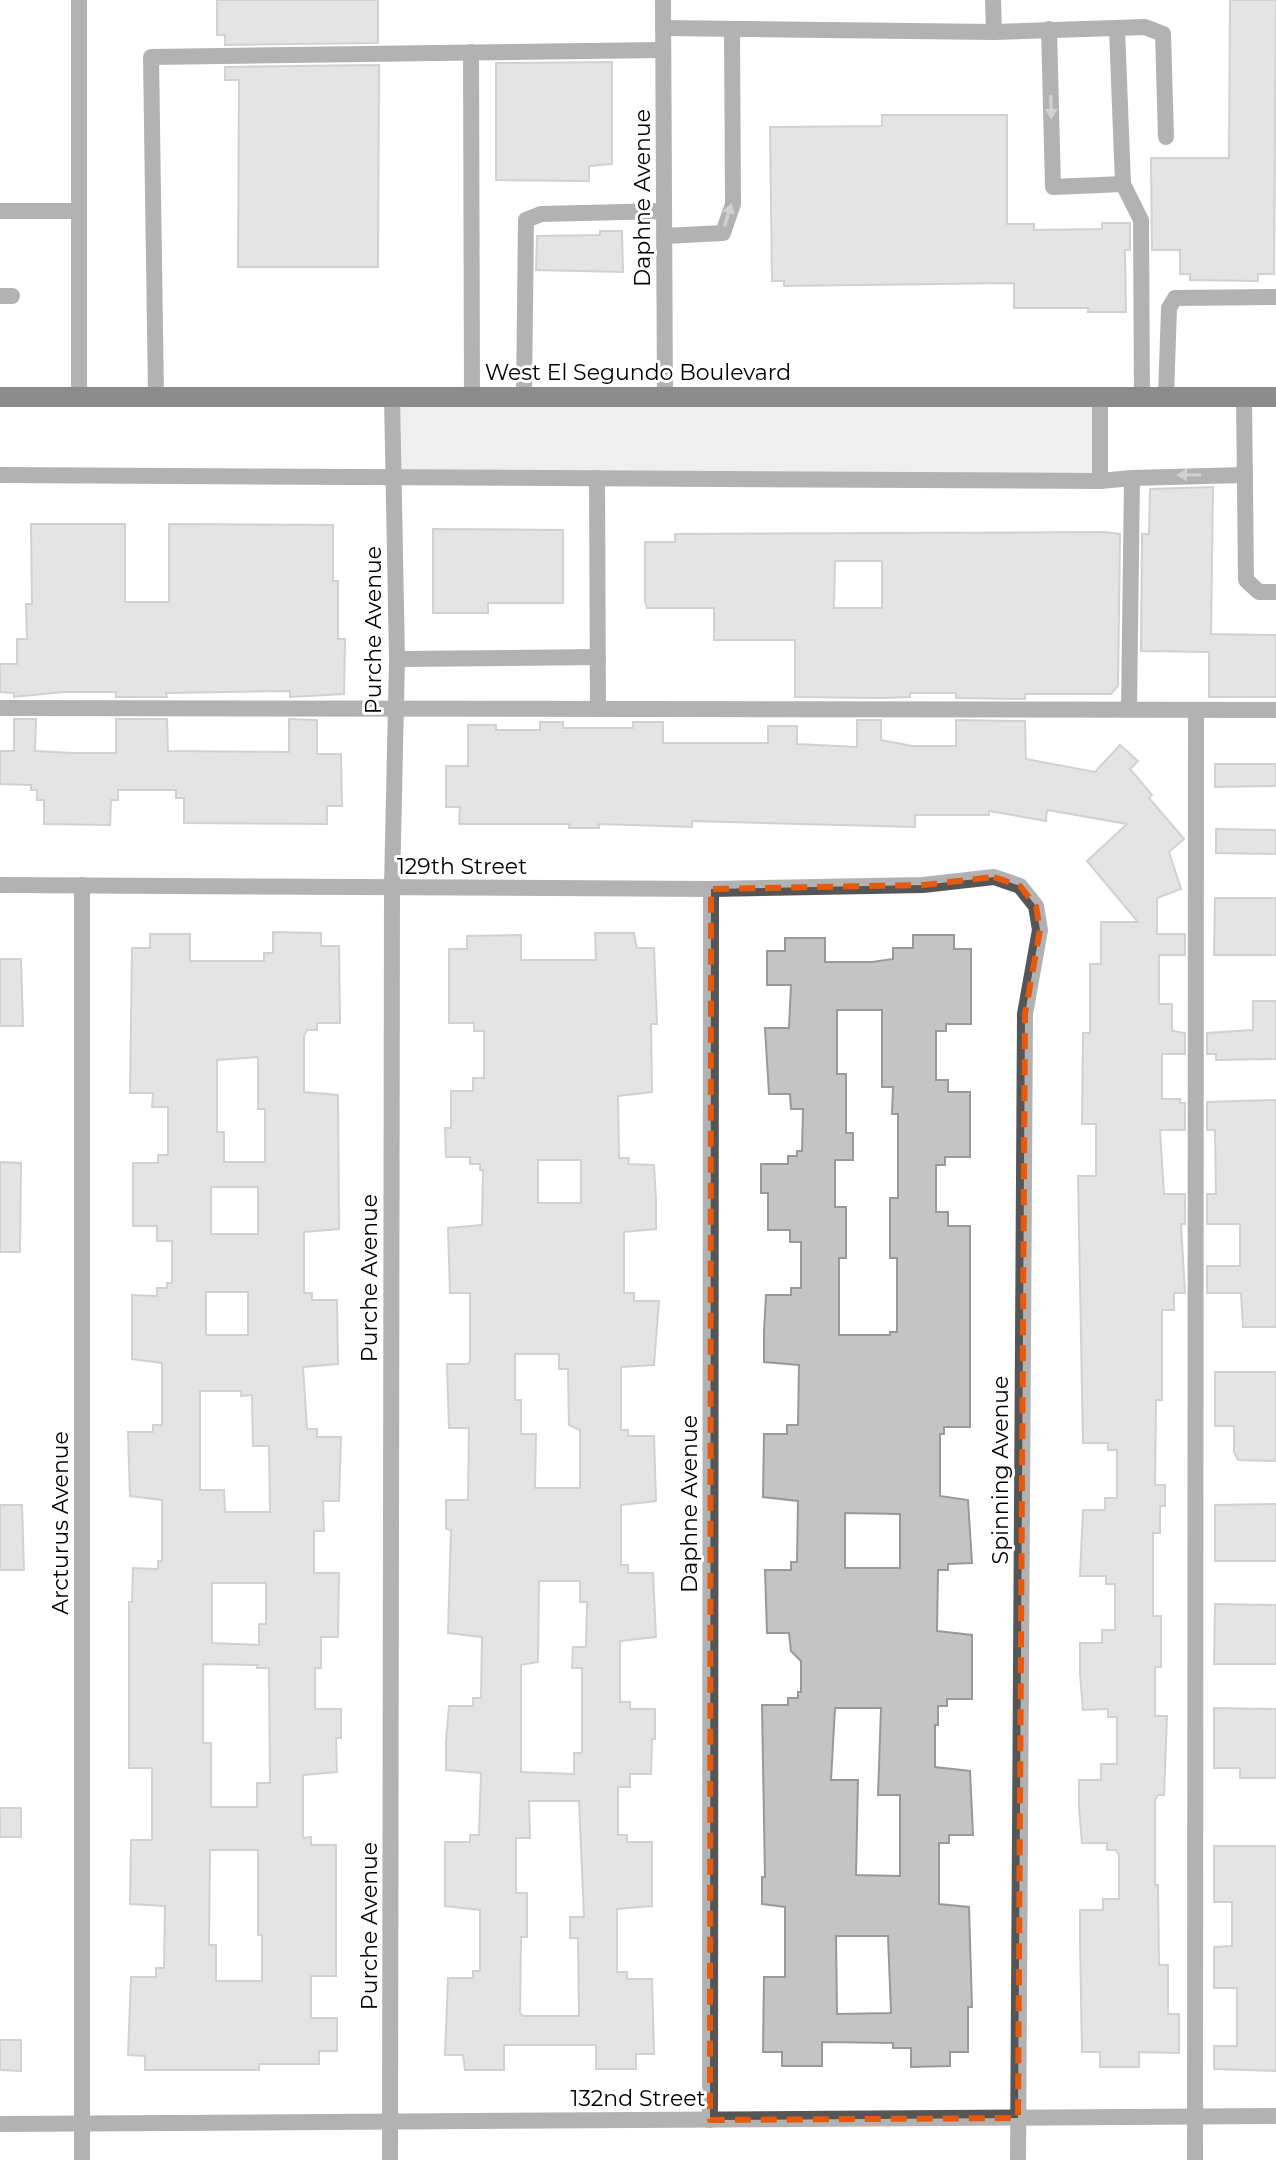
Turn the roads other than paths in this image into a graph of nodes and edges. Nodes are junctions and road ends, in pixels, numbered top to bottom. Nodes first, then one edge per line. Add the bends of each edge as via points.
1 (79, 0) edge
2 (663, 0) edge
3 (993, 0) edge
4 (663, 28) junction
5 (1117, 28) junction
6 (732, 29) junction
7 (1049, 29) junction
8 (994, 32) junction
9 (663, 50) junction
10 (471, 52) junction
11 (1166, 137) dead end
12 (1123, 184) junction
13 (0, 211) edge
14 (79, 211) junction
15 (664, 211) junction
16 (664, 236) junction
17 (1276, 297) edge
18 (156, 396) junction
19 (392, 396) junction
20 (472, 396) junction
21 (524, 396) junction
22 (665, 396) junction
23 (1100, 396) junction
24 (1142, 396) junction
25 (1166, 396) junction
26 (1244, 396) junction
27 (0, 397) edge
28 (79, 397) junction
29 (1276, 397) edge
30 (0, 475) edge
31 (394, 475) junction
32 (1245, 475) junction
33 (597, 478) junction
34 (1132, 478) junction
35 (1100, 481) junction
36 (1276, 592) edge
37 (598, 657) junction
38 (397, 659) junction
39 (0, 708) edge
40 (395, 708) junction
41 (598, 709) junction
42 (1129, 709) junction
43 (1276, 710) edge
44 (1196, 711) junction
45 (0, 885) edge
46 (82, 885) junction
47 (923, 885) joint
48 (392, 887) junction
49 (711, 889) junction
50 (1276, 2116) edge
51 (1195, 2117) junction
52 (1018, 2118) junction
53 (710, 2120) junction
54 (390, 2122) junction
55 (0, 2124) edge
56 (83, 2124) junction
57 (82, 2160) edge
58 (390, 2160) edge
59 (1018, 2160) edge
60 (1195, 2160) edge

1 - 14 street
2 - 4 street, Daphne Avenue
3 - 8 street
4 - 6 street
4 - 9 street, Daphne Avenue
5 - 7 street
5 - 11 street via 1145,27 1163,34
5 - 12 street
6 - 8 street
16 -> 6 street via 723,233 733,204
7 - 8 street
7 -> 12 street via 1053,187
9 - 10 street
9 - 15 street, Daphne Avenue
10 - 18 street via 151,57
10 - 20 street
12 - 24 street via 1141,220
13 - 14 street
14 - 28 street
15 - 16 street, Daphne Avenue
15 - 21 street via 541,214 526,220
16 - 22 street, Daphne Avenue
17 - 25 street via 1175,298 1169,308
18 - 19 main road, West El Segundo Boulevard
18 - 28 main road, West El Segundo Boulevard
19 - 20 main road, West El Segundo Boulevard
19 - 31 street, Purche Avenue
20 - 21 main road, West El Segundo Boulevard
21 - 22 main road, West El Segundo Boulevard
22 - 23 main road, West El Segundo Boulevard
23 - 24 main road, West El Segundo Boulevard
23 - 35 street
24 - 25 main road, West El Segundo Boulevard
25 - 26 main road, West El Segundo Boulevard
26 - 29 main road, West El Segundo Boulevard
26 - 32 street
27 - 28 main road, West El Segundo Boulevard
30 - 31 street
31 - 33 street
31 - 38 street, Purche Avenue
32 -> 34 street
32 - 36 street via 1246,580 1259,592
33 - 35 street
33 - 37 street
34 - 35 street
34 - 42 street
37 - 38 street
37 - 41 street
38 - 40 street, Purche Avenue
39 - 40 street
40 - 41 street
40 - 48 street, Purche Avenue
41 - 42 street
42 - 44 street
43 - 44 street
44 - 51 street
45 - 46 street, 129th Street
46 - 48 street, 129th Street
46 - 56 street, Arcturus Avenue
47 - 49 street, 129th Street
47 - 52 street, Spinning Avenue via 994,877 1020,886 1036,906 1040,930 1025,1014
48 - 49 street, 129th Street
48 - 54 street, Purche Avenue
49 - 53 street, Daphne Avenue
50 - 51 street, 132nd Street
51 - 52 street, 132nd Street
51 - 60 street
52 - 53 street, 132nd Street
52 - 59 street, Spinning Avenue
53 - 54 street, 132nd Street
54 - 56 street, 132nd Street
54 - 58 street, Purche Avenue
55 - 56 street, 132nd Street
56 - 57 street, Arcturus Avenue

